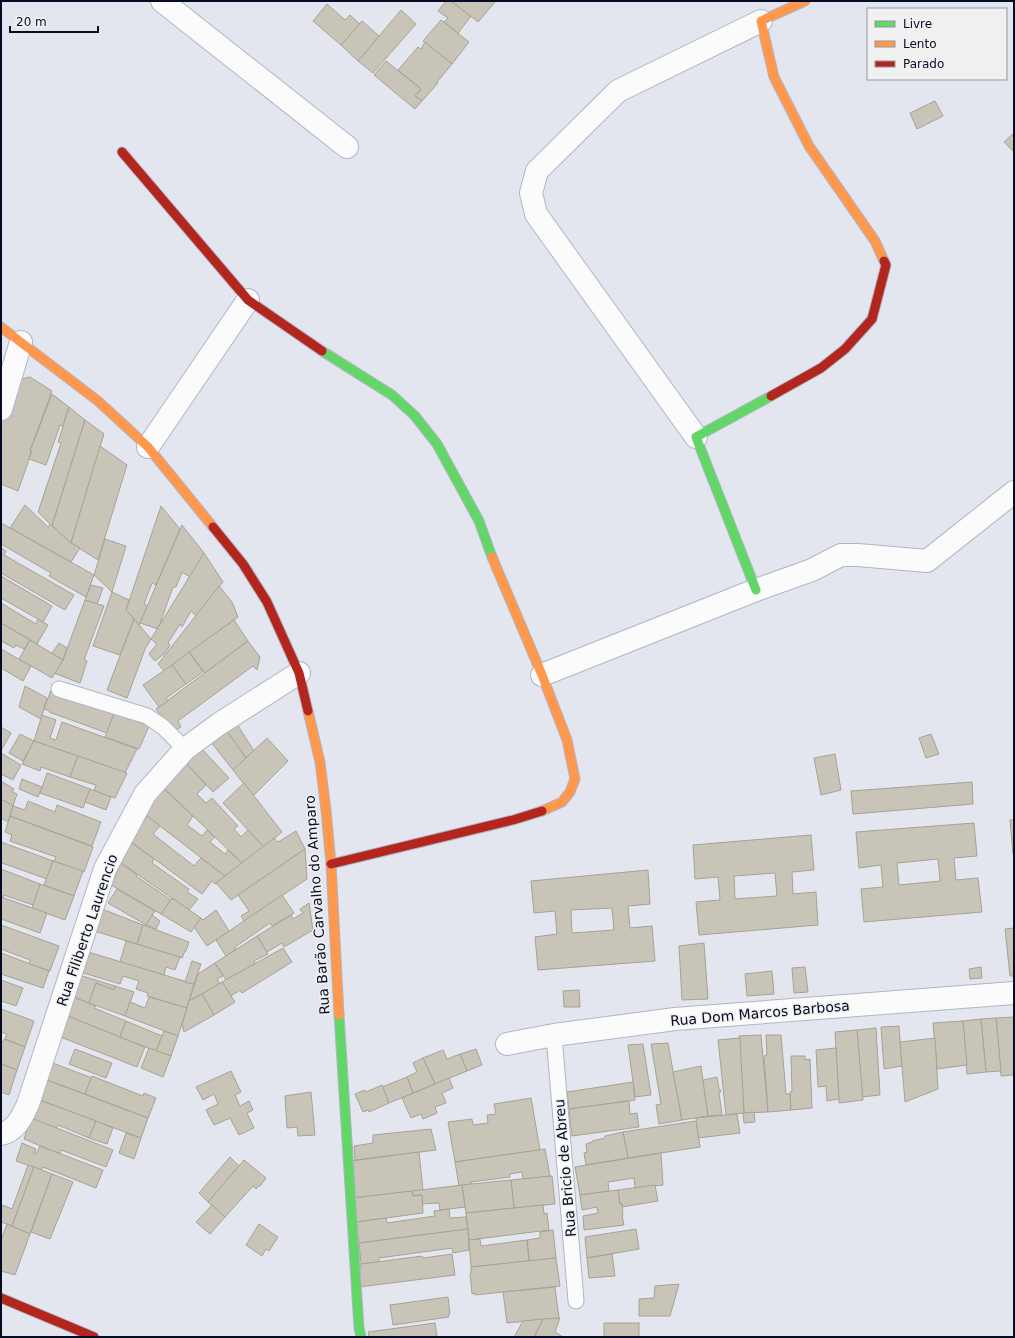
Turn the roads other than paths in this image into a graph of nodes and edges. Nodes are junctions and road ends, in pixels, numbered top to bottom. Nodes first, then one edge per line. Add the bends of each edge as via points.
1 (162, 1) edge
2 (805, 1) edge
3 (761, 21) junction
4 (347, 147) dead end
5 (122, 152) dead end
6 (248, 300) junction
7 (1, 327) edge
8 (21, 342) junction
9 (1, 409) edge
10 (696, 437) junction
11 (148, 447) junction
12 (1014, 492) edge
13 (756, 590) junction
14 (299, 673) junction
15 (542, 675) junction
16 (59, 690) dead end
17 (185, 749) junction
18 (331, 864) junction
19 (1014, 993) edge
20 (554, 1035) junction
21 (507, 1044) dead end
22 (1, 1134) edge
23 (1, 1298) edge
24 (576, 1301) dead end
25 (94, 1337) edge
26 (360, 1337) edge

1 - 4 street
2 - 3 street
3 - 10 street via 774,77 809,146 875,241 886,265 872,319 845,349 821,368
3 - 10 street via 618,91 537,171 531,193 536,214
5 - 6 street
6 - 11 street
6 - 15 street via 392,395 437,444 479,521 498,573
7 - 8 street, Rua Barão Carvalho do Amparo
8 - 9 street
8 - 11 street, Rua Barão Carvalho do Amparo via 98,401
10 - 13 street
11 - 14 street, Rua Barão Carvalho do Amparo via 243,564 267,602
12 - 13 street via 927,562 841,555 812,570
13 - 15 street
14 - 17 street, Rua Filiberto Laurencio
14 - 18 street, Rua Barão Carvalho do Amparo via 320,762
15 - 18 street via 567,740 575,779 570,792 562,802 513,820
16 - 17 lane via 147,716 163,727
17 - 22 street, Rua Filiberto Laurencio via 145,794 105,869 28,1104 15,1126 9,1132
18 - 26 street, Rua Barão Carvalho do Amparo
19 - 20 street, Rua Dom Marcos Barbosa via 675,1020
20 - 21 street, Rua Dom Marcos Barbosa
20 - 24 lane, Rua Bricio de Abreu
23 - 25 street

